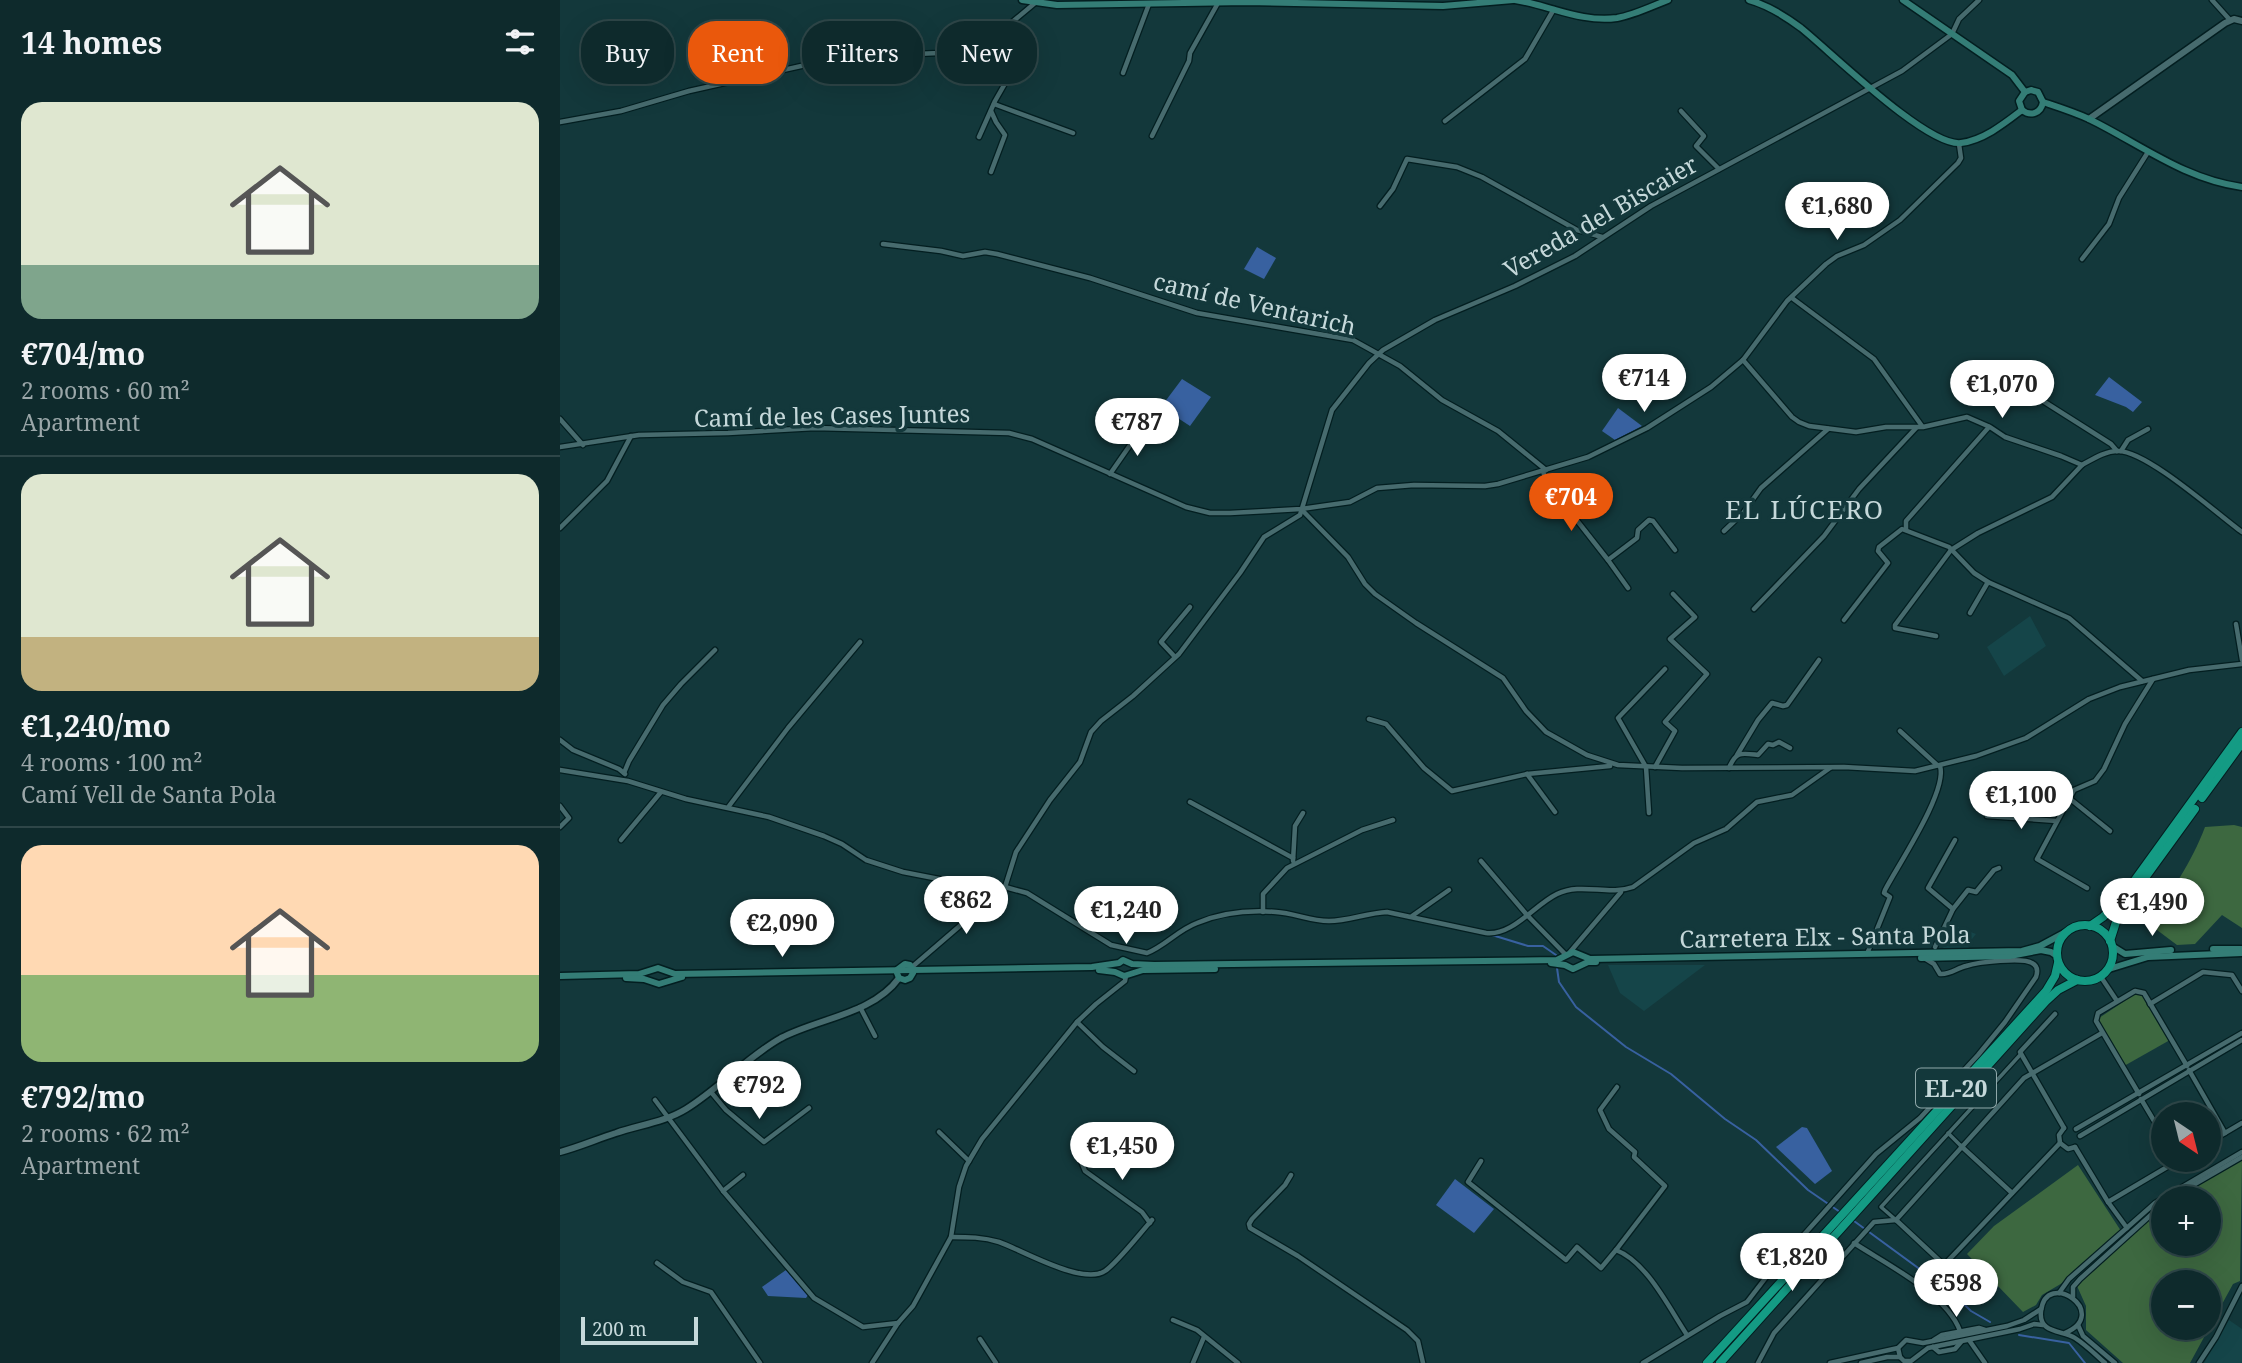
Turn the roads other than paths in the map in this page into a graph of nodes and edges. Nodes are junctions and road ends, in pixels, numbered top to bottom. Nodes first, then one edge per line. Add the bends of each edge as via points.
1 (1022, 0) edge
2 (1514, 0) edge
3 (1668, 0) edge
4 (1749, 0) edge
5 (1903, 0) edge
6 (1979, 0) edge
7 (2212, 0) edge
8 (1119, 1) edge
9 (1491, 1) edge
10 (1104, 2) edge
11 (1218, 2) junction
12 (1149, 3) junction
13 (1035, 4) junction
14 (1554, 9) junction
15 (2230, 20) junction
16 (1015, 21) edge
17 (2242, 21) edge
18 (1952, 34) junction
19 (937, 53) edge
20 (1123, 73) dead end
21 (1005, 84) edge
22 (1871, 88) junction
23 (2025, 92) junction
24 (2043, 102) junction
25 (993, 104) junction
26 (2022, 110) junction
27 (991, 111) junction
28 (1681, 111) dead end
29 (2089, 119) junction
30 (1445, 121) dead end
31 (560, 122) edge
32 (1073, 133) dead end
33 (1152, 136) dead end
34 (979, 137) dead end
35 (1959, 144) junction
36 (2148, 152) junction
37 (1719, 169) junction
38 (990, 172) dead end
39 (2242, 187) edge
40 (1380, 206) dead end
41 (1602, 237) junction
42 (883, 244) dead end
43 (2081, 259) dead end
44 (1792, 298) junction
45 (1378, 354) junction
46 (1743, 360) junction
47 (2032, 394) dead end
48 (560, 419) edge
49 (1920, 427) junction
50 (1989, 427) junction
51 (1142, 428) dead end
52 (1828, 429) junction
53 (2148, 429) dead end
54 (631, 436) junction
55 (583, 444) junction
56 (560, 447) edge
57 (2119, 451) junction
58 (2072, 460) junction
59 (2082, 465) junction
60 (1545, 470) junction
61 (1110, 474) junction
62 (2072, 475) junction
63 (1301, 509) junction
64 (560, 528) edge
65 (1906, 530) junction
66 (1724, 531) dead end
67 (2242, 532) edge
68 (1675, 550) dead end
69 (1951, 550) junction
70 (1608, 559) junction
71 (1988, 582) junction
72 (1628, 588) dead end
73 (1673, 594) dead end
74 (1190, 607) dead end
75 (1754, 609) dead end
76 (1970, 613) dead end
77 (1844, 620) dead end
78 (2236, 624) dead end
79 (1936, 636) dead end
80 (860, 642) dead end
81 (715, 650) dead end
82 (1175, 657) junction
83 (1819, 660) dead end
84 (2242, 662) edge
85 (1665, 669) dead end
86 (2154, 678) junction
87 (2142, 681) junction
88 (1369, 719) dead end
89 (1900, 732) dead end
90 (2242, 732) edge
91 (560, 740) edge
92 (2242, 743) edge
93 (1790, 748) dead end
94 (1737, 755) junction
95 (1618, 765) junction
96 (1939, 766) junction
97 (1646, 767) junction
98 (1655, 767) junction
99 (1730, 768) junction
100 (1830, 768) junction
101 (560, 770) edge
102 (624, 773) junction
103 (1527, 774) junction
104 (628, 781) junction
105 (661, 792) junction
106 (2069, 798) junction
107 (1190, 802) dead end
108 (560, 806) edge
109 (729, 806) junction
110 (1555, 812) dead end
111 (1303, 813) dead end
112 (1649, 813) dead end
113 (1987, 816) dead end
114 (1393, 820) dead end
115 (2057, 821) junction
116 (560, 827) edge
117 (2110, 831) dead end
118 (621, 840) dead end
119 (1955, 840) dead end
120 (1293, 858) junction
121 (1481, 860) dead end
122 (1293, 865) junction
123 (1999, 868) dead end
124 (1005, 887) junction
125 (2087, 888) dead end
126 (1449, 891) dead end
127 (1621, 892) junction
128 (1953, 909) junction
129 (1263, 912) junction
130 (1527, 915) junction
131 (1412, 916) junction
132 (2090, 926) junction
133 (2066, 932) junction
134 (2111, 944) junction
135 (1935, 947) junction
136 (1131, 951) junction
137 (2242, 951) edge
138 (1942, 954) junction
139 (1867, 955) junction
140 (1925, 956) junction
141 (1567, 957) junction
142 (1581, 957) junction
143 (1958, 958) junction
144 (2058, 959) junction
145 (1126, 962) junction
146 (1934, 964) junction
147 (1581, 965) junction
148 (2109, 969) junction
149 (652, 970) junction
150 (913, 970) junction
151 (666, 972) junction
152 (1118, 973) junction
153 (898, 974) junction
154 (1129, 974) junction
155 (560, 977) edge
156 (2101, 977) junction
157 (2077, 980) junction
158 (651, 981) junction
159 (665, 981) junction
160 (2242, 991) edge
161 (2117, 1001) junction
162 (2150, 1004) junction
163 (860, 1007) junction
164 (2055, 1014) dead end
165 (1077, 1022) junction
166 (2102, 1033) junction
167 (2242, 1033) edge
168 (875, 1036) dead end
169 (2242, 1040) edge
170 (2020, 1055) junction
171 (2188, 1068) junction
172 (1134, 1071) dead end
173 (2032, 1073) junction
174 (1617, 1087) dead end
175 (711, 1092) junction
176 (2140, 1096) junction
177 (654, 1100) dead end
178 (809, 1108) dead end
179 (2151, 1115) edge
180 (668, 1118) junction
181 (2242, 1123) edge
182 (2064, 1128) junction
183 (2076, 1129) junction
184 (939, 1132) dead end
185 (1948, 1133) junction
186 (2225, 1133) junction
187 (2221, 1135) edge
188 (2080, 1136) junction
189 (2060, 1143) junction
190 (1961, 1146) junction
191 (2075, 1147) junction
192 (1077, 1151) dead end
193 (560, 1153) edge
194 (2242, 1154) edge
195 (969, 1161) junction
196 (1481, 1161) dead end
197 (2158, 1172) edge
198 (743, 1175) dead end
199 (1291, 1175) dead end
200 (2190, 1186) edge
201 (723, 1191) junction
202 (2012, 1193) junction
203 (2108, 1202) junction
204 (1851, 1213) junction
205 (2151, 1215) edge
206 (1896, 1220) junction
207 (1839, 1225) junction
208 (2127, 1228) junction
209 (951, 1237) junction
210 (1854, 1243) junction
211 (1616, 1250) junction
212 (657, 1263) dead end
213 (2242, 1286) edge
214 (2059, 1293) junction
215 (2074, 1297) junction
216 (2041, 1309) junction
217 (1173, 1320) dead end
218 (898, 1323) junction
219 (2078, 1325) junction
220 (2045, 1326) junction
221 (2065, 1333) junction
222 (1687, 1335) junction
223 (1961, 1336) junction
224 (1204, 1337) junction
225 (980, 1339) dead end
226 (1969, 1340) junction
227 (1916, 1343) junction
228 (1933, 1344) junction
229 (1898, 1348) junction
230 (1919, 1354) junction
231 (1900, 1357) junction
232 (1907, 1362) edge
233 (1914, 1362) edge
234 (760, 1363) edge
235 (872, 1363) edge
236 (996, 1363) edge
237 (1193, 1363) edge
238 (1237, 1363) edge
239 (1423, 1363) edge
240 (1643, 1363) edge
241 (1707, 1363) edge
242 (1720, 1363) edge
243 (1759, 1363) edge
244 (1830, 1363) edge
245 (1861, 1363) edge
246 (1984, 1363) edge
247 (2105, 1363) edge
248 (2115, 1363) edge
249 (2199, 1363) edge

1 - 13 main road
2 - 9 main road
2 - 14 main road
3 - 14 main road via 1618,18 1583,17
4 - 22 main road via 1800,27
5 - 18 main road
6 - 18 street, Vereda del Biscaier via 1959,19
7 - 15 street
8 - 10 main road
8 - 12 main road
9 - 11 main road via 1433,6
10 - 13 main road
11 - 12 main road
11 - 33 street
12 - 20 street
13 - 16 street
14 - 30 street via 1525,59
15 - 17 street
15 - 29 street
18 - 22 street, Vereda del Biscaier
18 - 23 main road via 2012,75
19 - 31 street via 828,60
21 - 25 street
22 - 35 main road via 1923,129
22 - 37 street, Vereda del Biscaier
23 - 24 main road via 2038,92
23 - 26 main road via 2019,101
24 - 26 main road via 2035,113
24 - 29 main road
25 - 27 street
25 - 32 street
26 - 35 main road via 1994,130
27 - 34 street
27 - 38 street via 1005,135
28 - 37 street via 1704,136 1696,146
29 - 36 main road
35 - 44 street, Camí de les Cases Juntes via 1958,163 1914,208 1864,245 1837,256
36 - 39 main road via 2197,177
36 - 43 street via 2109,223
37 - 41 street, Vereda del Biscaier
40 - 41 street via 1407,159 1438,162 1482,177 1577,230
41 - 45 street, Vereda del Biscaier via 1535,277 1434,320
42 - 45 street, camí de Ventarich via 963,256 985,253 1016,258 1197,313 1353,340
44 - 46 street, Camí de les Cases Juntes
44 - 49 street via 1874,359
45 - 60 street, camí de Ventarich via 1442,400 1498,431
45 - 63 street, Vereda del Biscaier via 1332,411
46 - 52 street via 1799,422
46 - 60 street, Camí de les Cases Juntes via 1711,387 1636,434 1588,457
47 - 57 street
48 - 55 street
49 - 50 street via 1967,417
49 - 52 street via 1856,432
49 - 75 street via 1858,489 1824,536
50 - 58 street
50 - 65 street via 1906,521
51 - 61 street
52 - 66 street via 1760,488
53 - 57 street
54 - 55 street, Camí de les Cases Juntes
54 - 61 street, Camí de les Cases Juntes via 815,428 993,432 1019,435
54 - 64 street via 613,473
55 - 56 street, Camí de les Cases Juntes
57 - 59 street
57 - 67 street via 2167,474
58 - 59 street
58 - 62 street
59 - 62 street
60 - 63 street, Camí de les Cases Juntes via 1485,486 1377,488 1350,502
60 - 70 street, camí de Ventarich via 1546,481
61 - 63 street, Camí de les Cases Juntes via 1210,513
62 - 69 street via 2052,497
63 - 82 street via 1300,515 1264,537
63 - 95 street via 1375,594 1503,678 1546,732 1587,755
65 - 69 street
65 - 77 street via 1902,528 1879,547 1888,563
68 - 70 street via 1649,520 1638,530 1637,538
69 - 71 street
69 - 79 street via 1895,625
70 - 72 street, camí de Ventarich
71 - 76 street
71 - 87 street via 2069,618
73 - 98 street via 1695,617 1670,639 1707,674 1665,722 1675,731
74 - 82 street via 1161,642
78 - 84 street
80 - 109 street
81 - 102 street via 663,705
82 - 124 street via 1091,732 1080,762 1016,852
83 - 94 street via 1787,705 1772,703
84 - 86 street
85 - 97 street via 1618,718
86 - 87 street
86 - 106 street via 2104,769
87 - 96 street via 2089,699 2026,738
88 - 103 street via 1386,724 1424,768 1452,791
89 - 96 street
90 - 132 highway via 2119,902
91 - 102 street
92 - 134 highway via 2126,904
93 - 94 street via 1779,742 1768,744 1758,755
94 - 99 street
95 - 97 street
95 - 103 street
96 - 100 street via 1914,771
96 - 139 street via 1940,785 1912,846 1885,890 1890,897
97 - 98 street
97 - 112 street
98 - 99 street
99 - 100 street
100 - 127 street via 1792,795 1757,802 1726,829 1694,843
101 - 104 street
102 - 104 street
103 - 110 street
104 - 105 street
105 - 109 street
105 - 118 street
106 - 115 street
106 - 117 street
107 - 120 street
108 - 116 street via 569,818
109 - 124 street via 797,826 842,844 866,860 903,872
111 - 120 street via 1295,827
113 - 115 street
114 - 122 street via 1362,830
115 - 125 street via 2037,859
119 - 128 street via 1928,888
120 - 122 street
121 - 130 street
122 - 129 street via 1263,894
123 - 128 street via 1976,892 1968,890
124 - 136 street via 1027,893 1111,945
124 - 150 street
126 - 131 street
127 - 130 street via 1567,891
127 - 141 street
128 - 135 street
129 - 131 street via 1327,921 1387,912
129 - 136 street via 1197,922 1147,954
130 - 131 street via 1493,934
130 - 141 street
132 - 133 highway
132 - 134 highway
133 - 138 main road, Carretera Elx - Santa Pola via 2022,951
133 - 144 highway, EL-20 via 2059,943
134 - 137 main road via 2125,954
134 - 148 highway
135 - 138 street
135 - 140 street
136 - 145 street
137 - 148 main road via 2148,957
138 - 140 main road, Carretera Elx - Santa Pola
139 - 140 main road, Carretera Elx - Santa Pola
139 - 142 main road, Carretera Elx - Santa Pola
140 - 143 main road, Carretera Elx - Santa Pola
140 - 146 street
140 - 147 main road, Carretera Elx - Santa Pola
141 - 142 main road, Carretera Elx - Santa Pola via 1577,953
141 - 145 main road via 1398,963
141 - 147 main road, Carretera Elx - Santa Pola via 1573,970
141 - 154 main road
142 - 147 main road
143 - 144 main road, Carretera Elx - Santa Pola via 2041,950
143 - 146 street
144 - 157 highway
144 - 204 highway, EL-20 via 2046,991
145 - 150 main road via 1092,967
145 - 152 main road
145 - 154 main road
146 - 222 street via 1940,974 1947,975 1975,963 2029,961 2038,970 1978,1055 1920,1118 1876,1154 1747,1302
148 - 156 highway
149 - 151 main road
149 - 155 main road
149 - 158 main road
150 - 152 main road
150 - 153 main road via 905,964
150 - 153 main road via 908,980
151 - 153 main road
151 - 159 main road
152 - 154 main road
153 - 159 main road
153 - 163 street via 877,998
154 - 165 street
155 - 158 main road
156 - 157 highway, EL-20
156 - 161 street
157 - 204 highway, EL-20 via 2046,1001
158 - 159 main road
160 - 162 street via 2232,975 2203,972
161 - 162 street via 2135,991 2144,993
161 - 166 street via 2098,1013 2096,1021
162 - 171 street
163 - 168 street
163 - 175 street via 775,1042
164 - 170 street
165 - 172 street
165 - 195 street
166 - 173 street
166 - 176 street
167 - 171 street
169 - 171 street
170 - 173 street
170 - 185 street
171 - 176 street
171 - 186 street
173 - 182 street
173 - 190 street
174 - 211 street via 1600,1110 1609,1129 1665,1186
175 - 178 street via 764,1142
175 - 180 street
176 - 179 street
176 - 183 street
176 - 188 street
177 - 180 street
180 - 193 street
180 - 201 street
181 - 186 street
182 - 183 street
182 - 189 street
183 - 188 street
184 - 195 street
185 - 190 street
185 - 206 street via 1881,1207
186 - 187 street
188 - 191 street
189 - 191 street via 2068,1149
189 - 202 street
190 - 202 street
190 - 206 street
191 - 203 street
192 - 209 street via 1085,1171 1151,1221 1104,1272 1091,1275 1053,1267 997,1241
194 - 200 street
194 - 208 street via 2173,1191
195 - 209 street via 959,1187
196 - 211 street via 1468,1182 1566,1260 1577,1247 1601,1268
197 - 203 street
198 - 201 street
199 - 239 street via 1252,1219 1250,1228 1407,1330 1418,1341
201 - 218 street via 814,1298 863,1327
202 - 206 street via 1945,1264
203 - 208 street
204 - 207 highway, EL-20
205 - 215 street via 2080,1279 2073,1287
206 - 210 street via 1873,1223
207 - 241 highway, EL-20
207 - 242 highway, EL-20
208 - 214 street
209 - 218 street via 913,1306
210 - 223 street via 1928,1292 1946,1308
210 - 243 street via 1774,1333
211 - 222 street via 1645,1270
212 - 234 street via 682,1282 711,1292
213 - 249 street
214 - 215 street
214 - 216 street via 2045,1300
215 - 219 street via 2080,1306
216 - 220 street
216 - 223 street via 2024,1320
217 - 224 street
218 - 235 street
219 - 221 street
219 - 248 street via 2083,1336
220 - 221 street
220 - 226 street via 2034,1324
221 - 247 street
222 - 240 street
223 - 226 street
223 - 228 street
223 - 228 street via 1942,1335
224 - 237 street
224 - 238 street
225 - 236 street
226 - 246 street
227 - 228 street
227 - 229 street via 1906,1340
227 - 230 street
228 - 230 street
229 - 231 street
229 - 244 street
230 - 233 street
231 - 232 street
231 - 245 street
232 - 233 street

